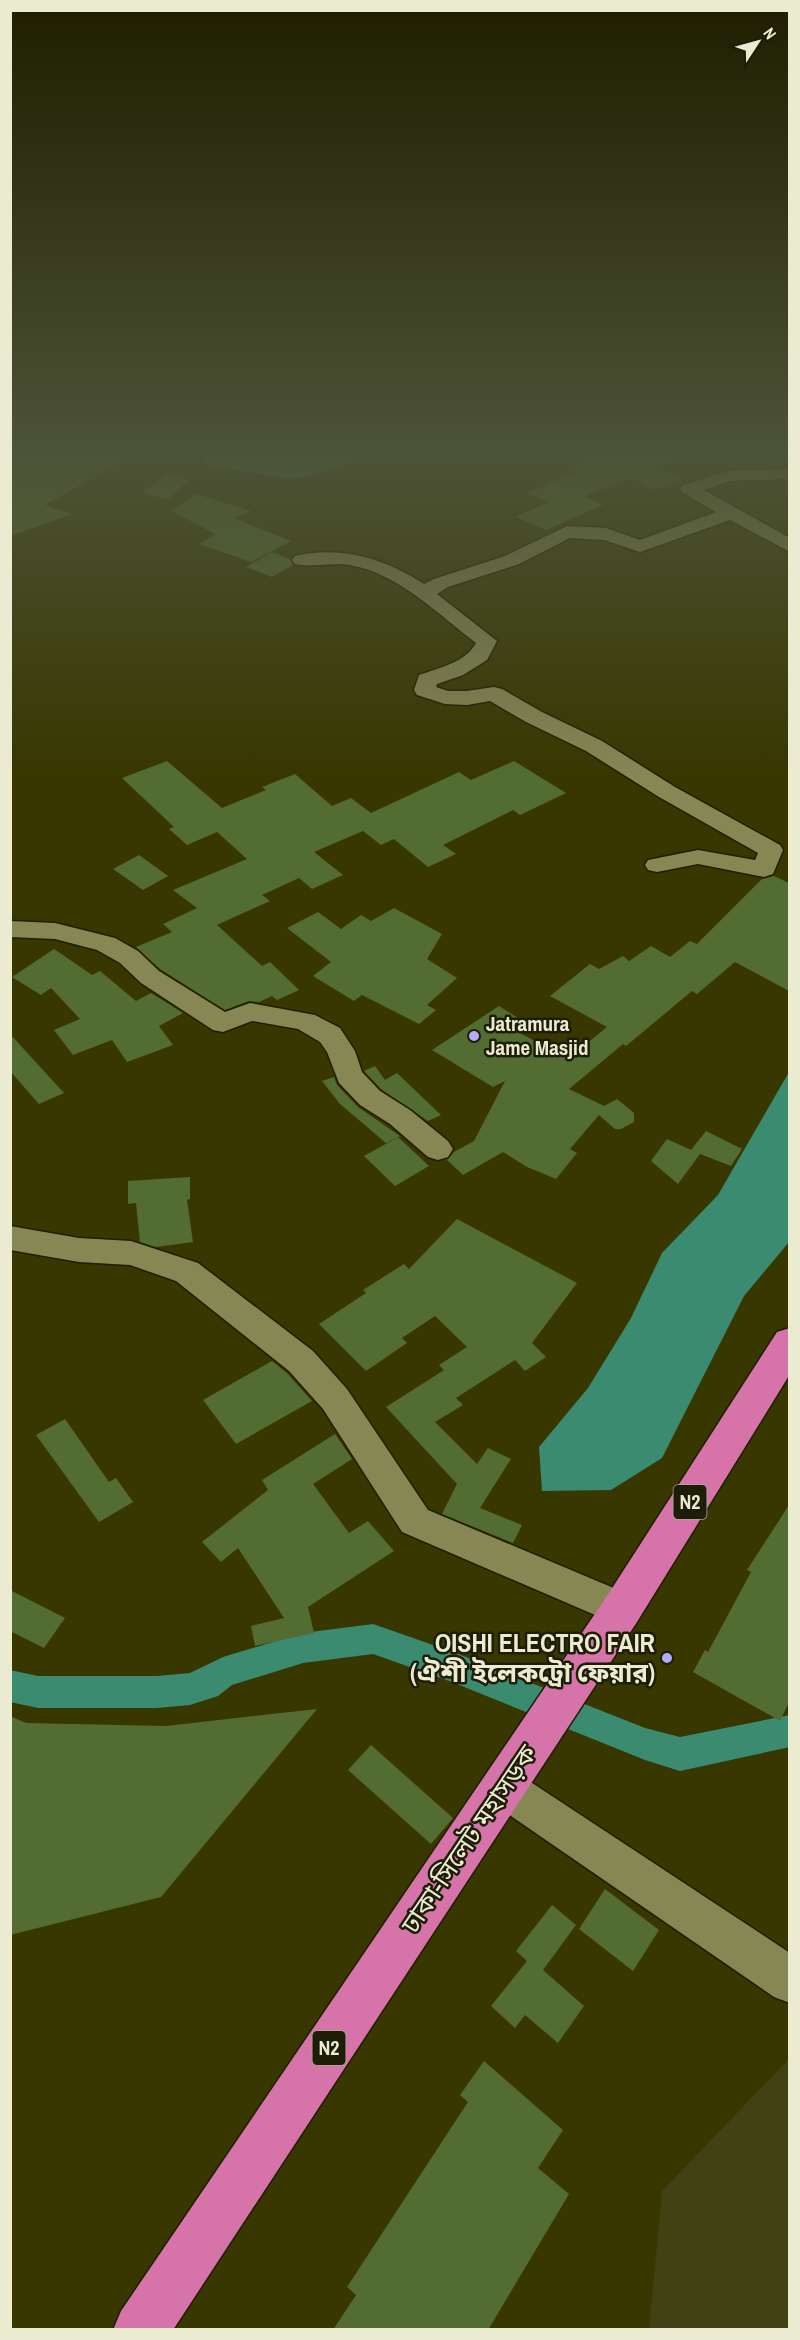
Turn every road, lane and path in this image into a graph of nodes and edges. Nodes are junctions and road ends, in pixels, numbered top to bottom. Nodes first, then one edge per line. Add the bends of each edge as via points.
1 (311, 558) edge
2 (343, 558) edge
3 (516, 558) edge
4 (302, 560) dead end
5 (423, 593) junction
6 (657, 865) dead end
7 (10, 929) edge
8 (438, 1149) dead end
9 (10, 1238) edge
10 (789, 1342) edge
11 (622, 1609) junction
12 (511, 1777) junction
13 (789, 1981) edge
14 (140, 2330) edge

1 - 4 street
2 - 5 street via 379,567
3 - 5 street via 441,583
5 - 6 street via 487,641 480,656 427,680 425,690 446,697 494,694 594,746 771,850 764,869 698,857
7 - 8 street via 55,931 106,944 223,1023 250,1012 305,1021 330,1035 350,1076 370,1098
9 - 11 street via 79,1250 131,1253 187,1272 308,1369 335,1399 415,1521
10 - 11 highway, ঢাকা-সিলেট মহাসড়ক / N2
11 - 12 highway, ঢাকা-সিলেট মহাসড়ক / N2
12 - 13 street
12 - 14 highway, ঢাকা-সিলেট মহাসড়ক / N2

